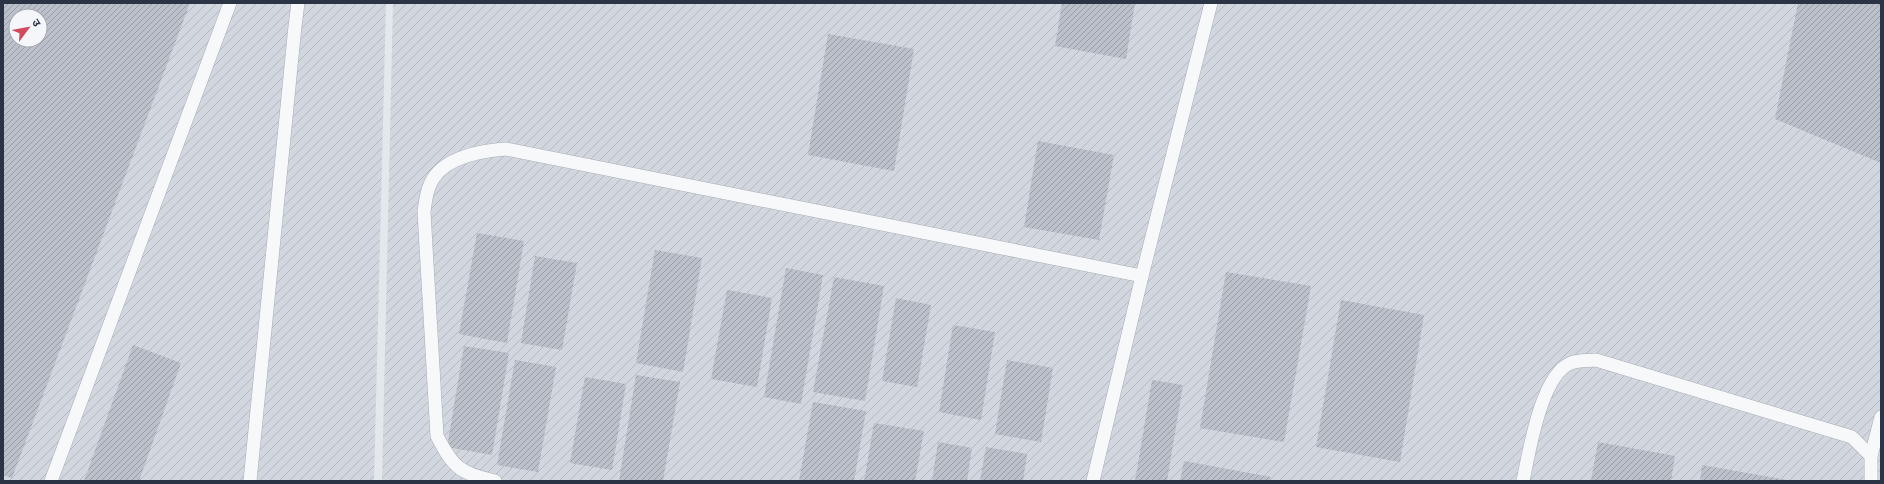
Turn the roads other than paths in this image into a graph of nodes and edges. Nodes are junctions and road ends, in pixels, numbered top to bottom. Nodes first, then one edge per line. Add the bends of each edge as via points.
1 (230, 3) edge
2 (298, 3) edge
3 (306, 3) edge
4 (1211, 3) edge
5 (295, 26) junction
6 (1142, 276) junction
7 (1881, 417) edge
8 (1871, 456) junction
9 (51, 481) edge
10 (250, 481) edge
11 (495, 481) edge
12 (1093, 481) edge
13 (1523, 481) edge
14 (1871, 481) edge

1 - 9 lane
2 - 5 lane
3 - 5 lane
4 - 6 lane
5 - 10 lane
6 - 11 lane via 506,148 466,156 441,168 429,186 424,212 437,436 449,460 468,475
6 - 12 lane
7 - 8 lane
8 - 13 lane via 1852,437 1596,360 1570,363 1555,376 1538,413
8 - 14 lane

